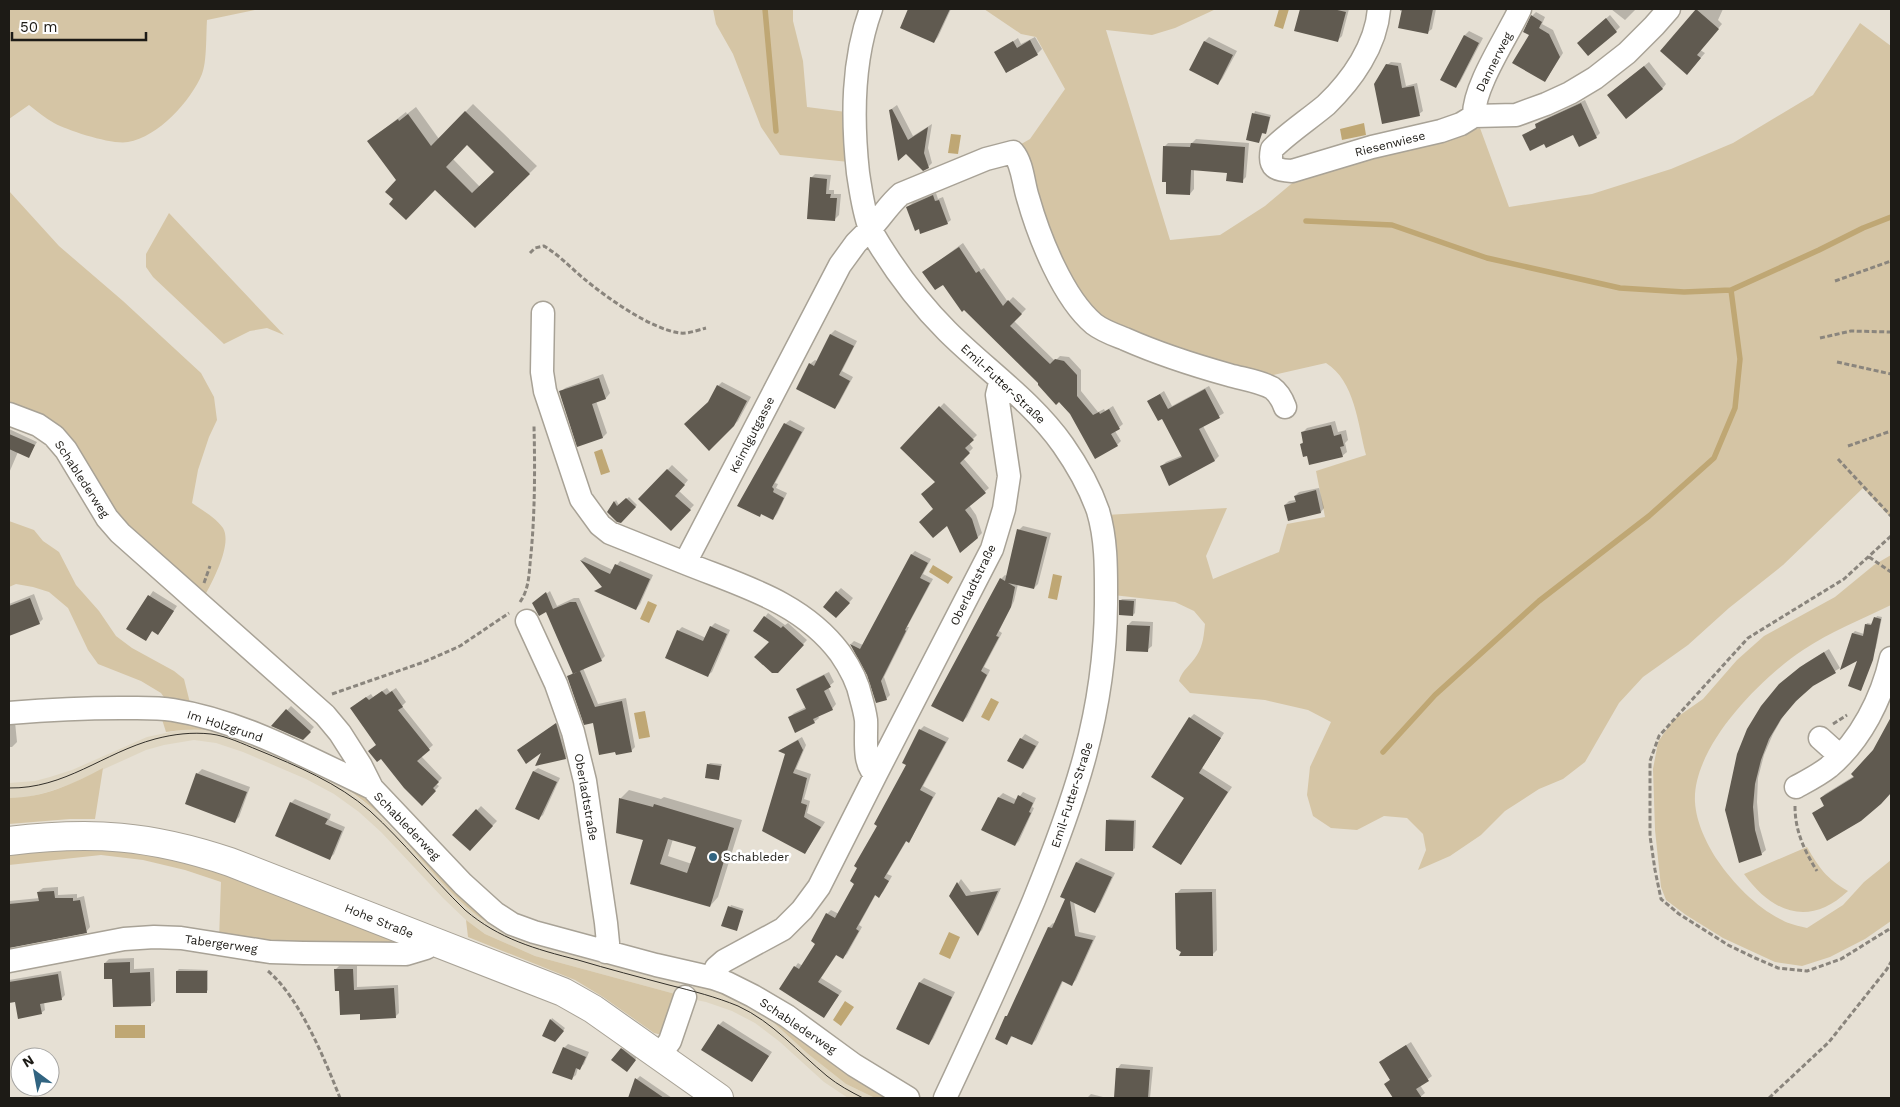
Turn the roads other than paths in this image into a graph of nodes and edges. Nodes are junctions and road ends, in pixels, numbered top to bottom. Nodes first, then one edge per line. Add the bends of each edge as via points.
1 (871, 9) edge
2 (1379, 9) edge
3 (1520, 9) edge
4 (1669, 9) edge
5 (1474, 116) junction
6 (870, 229) junction
7 (544, 313) dead end
8 (1003, 382) junction
9 (1284, 407) dead end
10 (9, 414) edge
11 (685, 563) junction
12 (527, 621) dead end
13 (1891, 658) edge
14 (9, 713) edge
15 (1820, 738) dead end
16 (1840, 756) junction
17 (876, 774) junction
18 (1796, 787) dead end
19 (372, 788) junction
20 (9, 840) edge
21 (430, 941) junction
22 (606, 952) junction
23 (9, 961) edge
24 (713, 978) junction
25 (687, 984) junction
26 (660, 1056) junction
27 (719, 1098) edge
28 (908, 1098) edge
29 (945, 1098) edge

1 - 6 street via 858,53 854,110 863,211
2 - 5 street, Riesenwiese via 1364,57 1326,104 1272,150 1270,159 1273,166 1292,171 1372,147 1442,131
3 - 5 street, Dannerweg via 1479,89
4 - 5 street, Riesenwiese via 1626,53 1570,93 1516,115
6 - 8 street, Emil-Futter-Straße via 921,304
6 - 9 street via 901,194 986,159 1013,152 1052,261 1070,297 1083,314 1096,326 1146,348 1262,383 1274,389
6 - 11 street, Keimlgutgasse via 840,265
7 - 11 street via 542,372 545,391 581,499 600,525 610,532
8 - 17 street, Oberladtstraße via 997,395 1008,476 1004,509 992,549
8 - 29 street, Emil-Futter-Straße via 1046,423 1087,484 1097,510 1105,551 1106,641 1092,732 1062,831 1002,978
10 - 19 street, Schablederweg via 38,425 54,436 120,533 325,715 340,733
11 - 17 street via 766,595 811,622 828,639 842,655 861,697 866,720 868,763
12 - 22 street, Oberladtstraße via 556,684 586,781 606,923
13 - 16 street via 1878,700
14 - 19 street, Im Holzgrund via 171,709 195,714 276,743
15 - 16 street
16 - 18 street via 1822,772
17 - 24 street, Oberladtstraße via 820,887 802,910 783,929 724,960 716,968
19 - 22 street, Schablederweg via 495,913 534,932
20 - 21 main road, Hohe Straße via 93,835 178,846 230,862
21 - 23 street, Tabergerweg via 426,948 406,954 304,953 148,937
21 - 26 main road, Hohe Straße via 563,992
22 - 25 street, Schablederweg
24 - 25 street, Schablederweg
24 - 28 street, Schablederweg via 787,1016
25 - 26 street via 670,1041
26 - 27 main road, Hohe Straße

